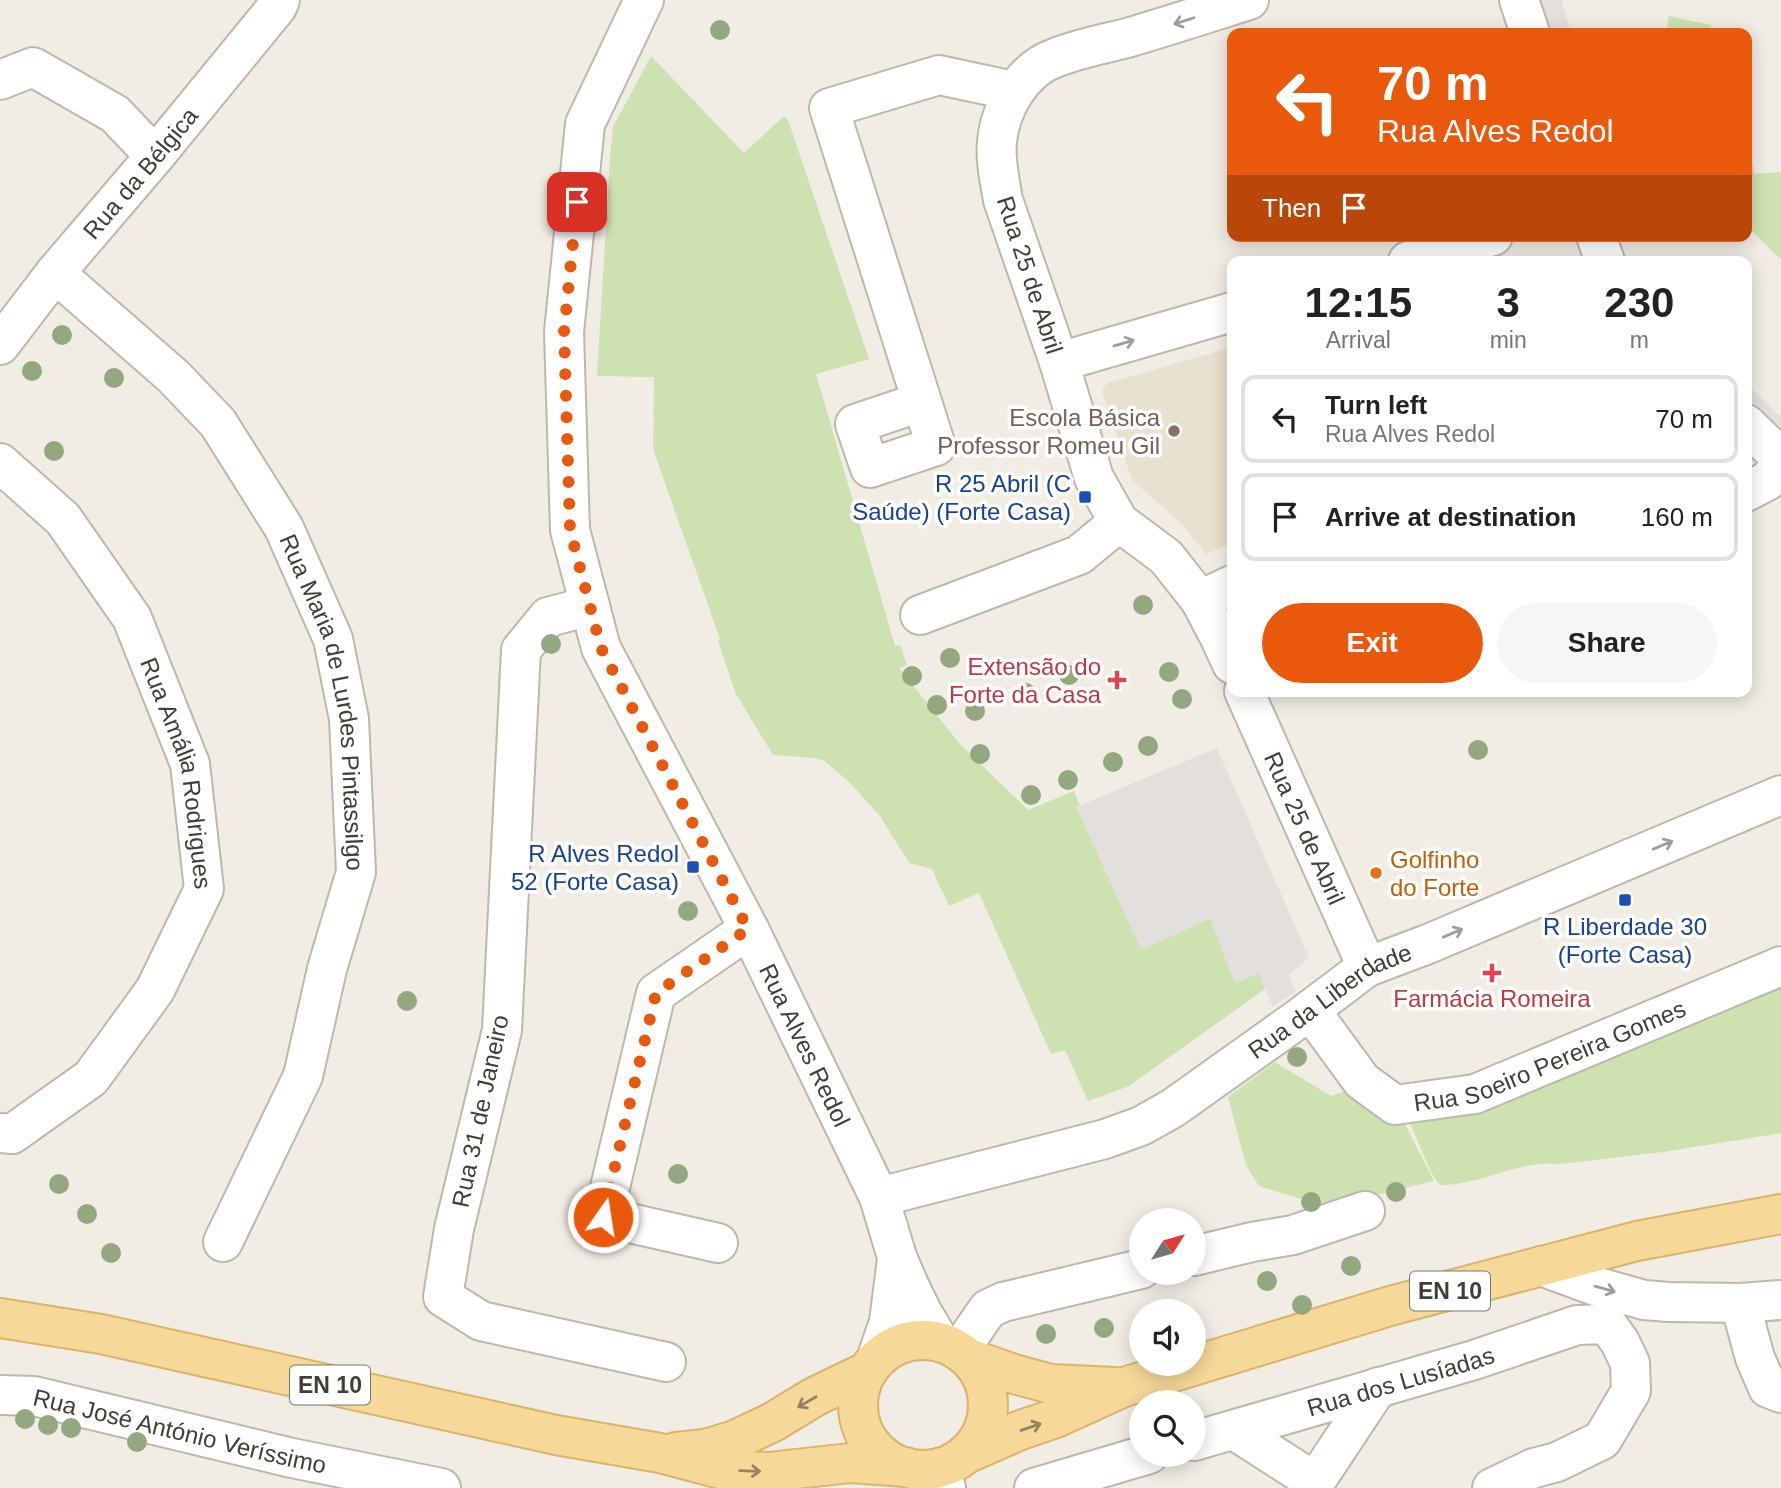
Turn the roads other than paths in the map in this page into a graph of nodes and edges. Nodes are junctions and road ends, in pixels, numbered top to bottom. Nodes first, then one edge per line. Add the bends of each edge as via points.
1 (280, 0) edge
2 (644, 0) edge
3 (1249, 0) edge
4 (1519, 0) edge
5 (1528, 28) edge
6 (0, 80) edge
7 (1014, 91) junction
8 (155, 156) junction
9 (1473, 242) edge
10 (1425, 256) edge
11 (55, 273) junction
12 (1227, 313) edge
13 (0, 345) edge
14 (1059, 362) junction
15 (921, 402) dead end
16 (1752, 430) edge
17 (1781, 458) edge
18 (0, 463) edge
19 (1781, 467) edge
20 (1752, 489) edge
21 (1119, 522) junction
22 (1216, 592) edge
23 (590, 606) junction
24 (920, 615) dead end
25 (1227, 653) edge
26 (1247, 697) edge
27 (1781, 795) edge
28 (748, 929) junction
29 (1781, 965) edge
30 (1367, 967) junction
31 (1310, 1010) junction
32 (0, 1133) edge
33 (879, 1197) junction
34 (1365, 1211) dead end
35 (1781, 1214) edge
36 (223, 1242) dead end
37 (718, 1243) dead end
38 (1206, 1253) edge
39 (897, 1257) junction
40 (1541, 1266) junction
41 (1129, 1272) edge
42 (1781, 1300) edge
43 (1740, 1303) junction
44 (0, 1318) edge
45 (956, 1350) junction
46 (666, 1362) dead end
47 (872, 1365) junction
48 (1378, 1387) junction
49 (1124, 1388) junction
50 (1781, 1393) edge
51 (0, 1395) edge
52 (1234, 1430) junction
53 (1206, 1438) edge
54 (660, 1453) junction
55 (1129, 1460) edge
56 (940, 1469) edge
57 (440, 1488) edge
58 (1034, 1488) edge
59 (1492, 1488) edge

1 - 8 street, Rua da Bélgica
2 - 23 street, Rua Alves Redol via 585,124 564,332 570,530
3 -> 7 street, Rua 25 de Abril via 1053,58 1031,72
4 - 5 street
6 - 8 street via 33,67 115,114
7 - 14 street, Rua 25 de Abril via 997,142 1003,200
7 - 15 street via 939,75 828,108
8 - 11 street, Rua da Bélgica
9 - 10 street
11 - 13 street, Rua da Bélgica
11 - 36 street, Rua Maria de Lurdes Pintassilgo via 173,376 218,423 284,528 323,614 333,639 349,719 356,872 327,969 303,1076
14 -> 12 street
14 - 21 street, Rua 25 de Abril via 1094,478
16 - 17 street
18 - 32 street, Rua Amália Rodrigues via 63,519 132,618 190,764 204,889 155,990 91,1078 12,1134
19 - 20 street
21 - 22 street, Rua 25 de Abril
21 - 24 street via 1079,555
22 - 25 street, Rua 25 de Abril via 1220,638
23 - 28 street, Rua Alves Redol via 601,648
23 - 46 street, Rua 31 de Janeiro via 548,617 522,650 502,1030 454,1229 443,1297 481,1321
26 - 30 street, Rua 25 de Abril
30 -> 27 street, Rua da Liberdade
28 - 33 street, Rua Alves Redol
28 - 37 street via 656,993 603,1217
29 - 31 street, Rua Soeiro Pereira Gomes via 1475,1094 1395,1105 1362,1081
30 - 31 street, Rua da Liberdade
31 - 33 street, Rua da Liberdade via 1141,1126
33 - 39 street, Rua Alves Redol
34 - 38 street via 1293,1235
35 - 40 main road, EN 10 via 1637,1241
39 - 45 street, Rua Alves Redol via 922,1312
39 - 47 street, Rua Alves Redol via 890,1322
40 -> 43 street via 1644,1300
40 - 49 main road, EN 10 via 1390,1306
41 - 45 street via 1003,1301 988,1309
42 - 43 street
43 - 50 street via 1768,1388
44 - 54 main road, EN 10 via 101,1334 556,1435
45 - 47 main road, EN 10 via 917,1340 894,1346
45 - 49 main road, EN 10 via 1051,1384
45 - 56 main road via 981,1374 988,1416 981,1436
47 -> 54 main road, EN 10 via 735,1440 705,1449
47 - 56 main road via 860,1389 859,1409 873,1446 887,1459
48 - 52 street, Rua dos Lusíadas
48 - 52 street via 1315,1482
48 - 59 street, Rua dos Lusíadas via 1577,1325 1607,1324 1630,1363 1631,1391 1602,1440
56 -> 49 main road, EN 10
51 - 57 street, Rua José António Veríssimo via 34,1396
52 - 53 street, Rua dos Lusíadas
54 -> 56 main road, EN 10 via 724,1470 769,1472 850,1463
55 - 58 street

